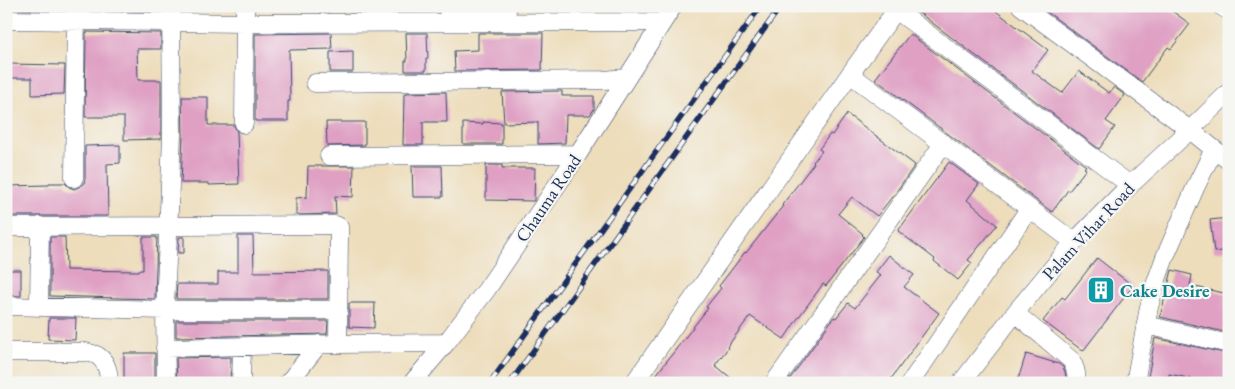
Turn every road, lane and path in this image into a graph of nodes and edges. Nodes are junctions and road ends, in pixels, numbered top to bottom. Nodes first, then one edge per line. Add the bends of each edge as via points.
1 (445, 6) edge
2 (673, 6) edge
3 (1021, 6) edge
4 (1221, 6) edge
5 (897, 8) edge
6 (1229, 11) edge
7 (562, 12) dead end
8 (76, 13) edge
9 (532, 13) edge
10 (171, 15) edge
11 (245, 15) edge
12 (6, 20) edge
13 (662, 22) junction
14 (850, 74) junction
15 (626, 78) junction
16 (315, 83) dead end
17 (1229, 92) edge
18 (244, 124) dead end
19 (1190, 130) junction
20 (943, 144) junction
21 (1214, 149) junction
22 (578, 154) junction
23 (329, 156) dead end
24 (1229, 160) edge
25 (74, 178) dead end
26 (1130, 185) junction
27 (1029, 209) junction
28 (40, 226) junction
29 (168, 226) junction
30 (6, 227) edge
31 (1074, 242) junction
32 (6, 306) edge
33 (39, 307) junction
34 (165, 310) junction
35 (338, 310) junction
36 (1015, 312) junction
37 (1146, 325) junction
38 (446, 343) junction
39 (319, 344) junction
40 (338, 344) junction
41 (1229, 344) edge
42 (242, 347) junction
43 (165, 348) junction
44 (6, 352) edge
45 (1137, 381) edge
46 (109, 383) edge
47 (166, 383) edge
48 (241, 383) edge
49 (288, 383) edge
50 (412, 383) edge
51 (634, 383) edge
52 (774, 383) edge
53 (910, 383) edge
54 (961, 383) edge
55 (1076, 383) edge

1 - 9 street
2 - 13 street, Chauma Road
3 - 19 street
4 - 6 street
5 - 14 street
5 - 26 street
7 - 9 street
8 - 10 street
8 - 12 street
8 - 25 street
9 - 11 street
9 - 13 street
10 - 11 street
10 - 29 street via 172,135
11 - 18 street
13 - 15 street, Chauma Road
14 - 20 street
14 - 51 street
15 - 16 street
15 - 22 street, Chauma Road
17 - 19 street, Palam Vihar Road
19 - 21 street
19 - 26 street, Palam Vihar Road
20 - 27 street
20 - 52 street
21 - 24 street
21 - 37 street via 1165,257
22 - 23 street
22 - 38 street, Chauma Road via 487,289
26 - 31 street, Palam Vihar Road
27 - 31 street
27 - 53 street
28 - 29 street
28 - 30 street
28 - 33 street
29 - 34 street
29 - 35 street via 336,225 339,227
31 - 36 street, Palam Vihar Road
32 - 33 street
33 - 34 street
34 - 35 street
34 - 43 street
35 - 40 street
36 - 54 street, Palam Vihar Road
36 - 55 street via 1071,360 1076,369
37 - 41 street
37 - 45 street
38 - 40 street
38 - 50 street, Chauma Road
39 - 40 street
39 - 42 street
39 - 49 street
42 - 43 street
42 - 48 street
43 - 47 street
44 - 46 street via 86,352 103,360

